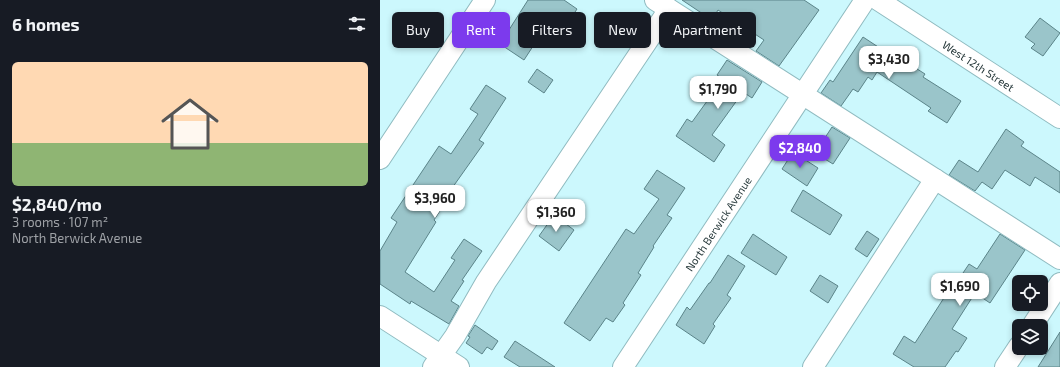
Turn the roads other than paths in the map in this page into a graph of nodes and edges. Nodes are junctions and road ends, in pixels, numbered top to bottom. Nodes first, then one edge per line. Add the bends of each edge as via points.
1 (485, 0) edge
2 (865, 0) edge
3 (878, 0) edge
4 (662, 5) edge
5 (803, 95) junction
6 (1060, 118) edge
7 (380, 159) edge
8 (935, 179) junction
9 (1060, 259) edge
10 (1060, 283) edge
11 (380, 316) edge
12 (1037, 319) edge
13 (1013, 355) edge
14 (437, 361) edge
15 (460, 367) edge
16 (623, 367) edge
17 (813, 367) edge
18 (1005, 367) edge

1 - 7 street
2 - 5 street, North Berwick Avenue
3 - 6 street, West 12th Street
4 - 5 street
4 - 14 street
5 - 8 street
5 - 16 street, North Berwick Avenue
8 - 9 street
8 - 17 street
10 - 12 street
11 - 14 street
13 - 18 street
14 - 15 street

